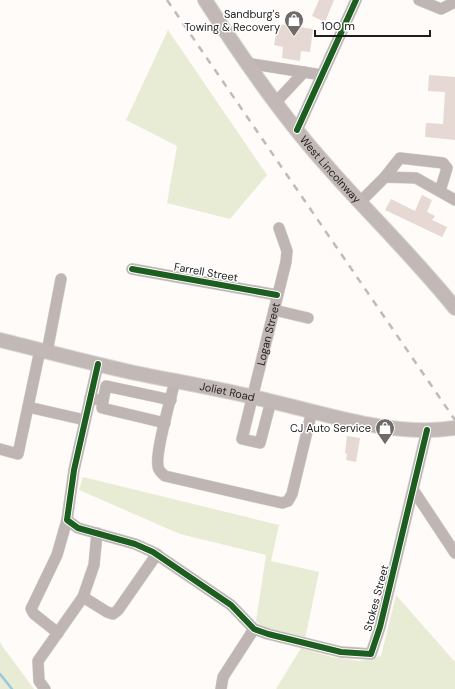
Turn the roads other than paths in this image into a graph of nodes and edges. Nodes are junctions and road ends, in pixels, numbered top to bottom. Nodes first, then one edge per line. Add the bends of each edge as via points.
1 (205, 0) edge
2 (356, 0) edge
3 (418, 0) edge
4 (453, 0) edge
5 (246, 63) junction
6 (304, 72) junction
7 (322, 75) junction
8 (275, 103) junction
9 (296, 130) junction
10 (385, 177) junction
11 (440, 191) junction
12 (455, 200) edge
13 (360, 202) junction
14 (279, 228) dead end
15 (132, 269) dead end
16 (61, 279) dead end
17 (277, 295) junction
18 (455, 308) edge
19 (274, 310) junction
20 (308, 318) dead end
21 (0, 340) edge
22 (44, 351) junction
23 (98, 364) junction
24 (175, 381) junction
25 (253, 397) junction
26 (90, 398) junction
27 (170, 400) junction
28 (103, 401) junction
29 (271, 401) junction
30 (28, 407) junction
31 (312, 410) junction
32 (85, 420) junction
33 (165, 423) junction
34 (455, 428) edge
35 (434, 430) junction
36 (0, 450) edge
37 (414, 491) junction
38 (67, 520) junction
39 (98, 534) junction
40 (455, 553) edge
41 (157, 554) junction
42 (83, 597) junction
43 (254, 629) junction
44 (58, 633) junction
45 (45, 689) edge
46 (221, 689) edge

1 - 5 main road, West Lincolnway
2 - 7 street
3 - 4 street via 441,9
5 - 6 street
5 - 8 main road, West Lincolnway
6 - 7 street
6 - 8 street
7 - 9 street
8 - 9 main road, West Lincolnway
9 - 13 main road, West Lincolnway
10 - 11 street via 416,178
10 - 11 street via 400,158 443,163 446,171
10 - 13 street
11 - 12 street
13 - 18 main road, West Lincolnway
14 - 17 street, Logan Street via 287,251
15 - 17 street, Farrell Street
16 - 22 street
17 - 19 street, Logan Street
19 - 20 street
19 - 25 street, Logan Street
21 - 22 main road, Joliet Road
22 - 23 main road, Joliet Road
22 - 30 street
23 - 24 main road, Joliet Road
23 - 26 street
24 - 25 main road, Joliet Road
24 - 27 street
25 - 29 main road, Joliet Road
25 - 29 street, Logan Street via 242,439 260,443
26 - 28 street
26 - 32 street
27 - 28 street via 106,386
27 - 33 street
28 - 33 street via 102,408
29 - 31 main road, Joliet Road
30 - 32 street
30 - 36 street via 18,454
31 - 33 street via 292,494 288,502 282,503 165,476 157,466
31 - 35 main road, Joliet Road via 400,430
32 - 38 street
34 - 35 main road, Joliet Road
35 - 37 street, Stokes Street
37 - 40 street
37 - 43 street, Stokes Street via 371,654 341,652
38 - 39 street via 78,528
38 - 44 street via 57,555 32,602 31,609
39 - 41 street via 135,544
39 - 42 street via 94,565
41 - 42 street via 113,614
41 - 43 street via 231,605
42 - 44 street
43 - 46 street via 223,677
44 - 45 street via 38,661 39,681

